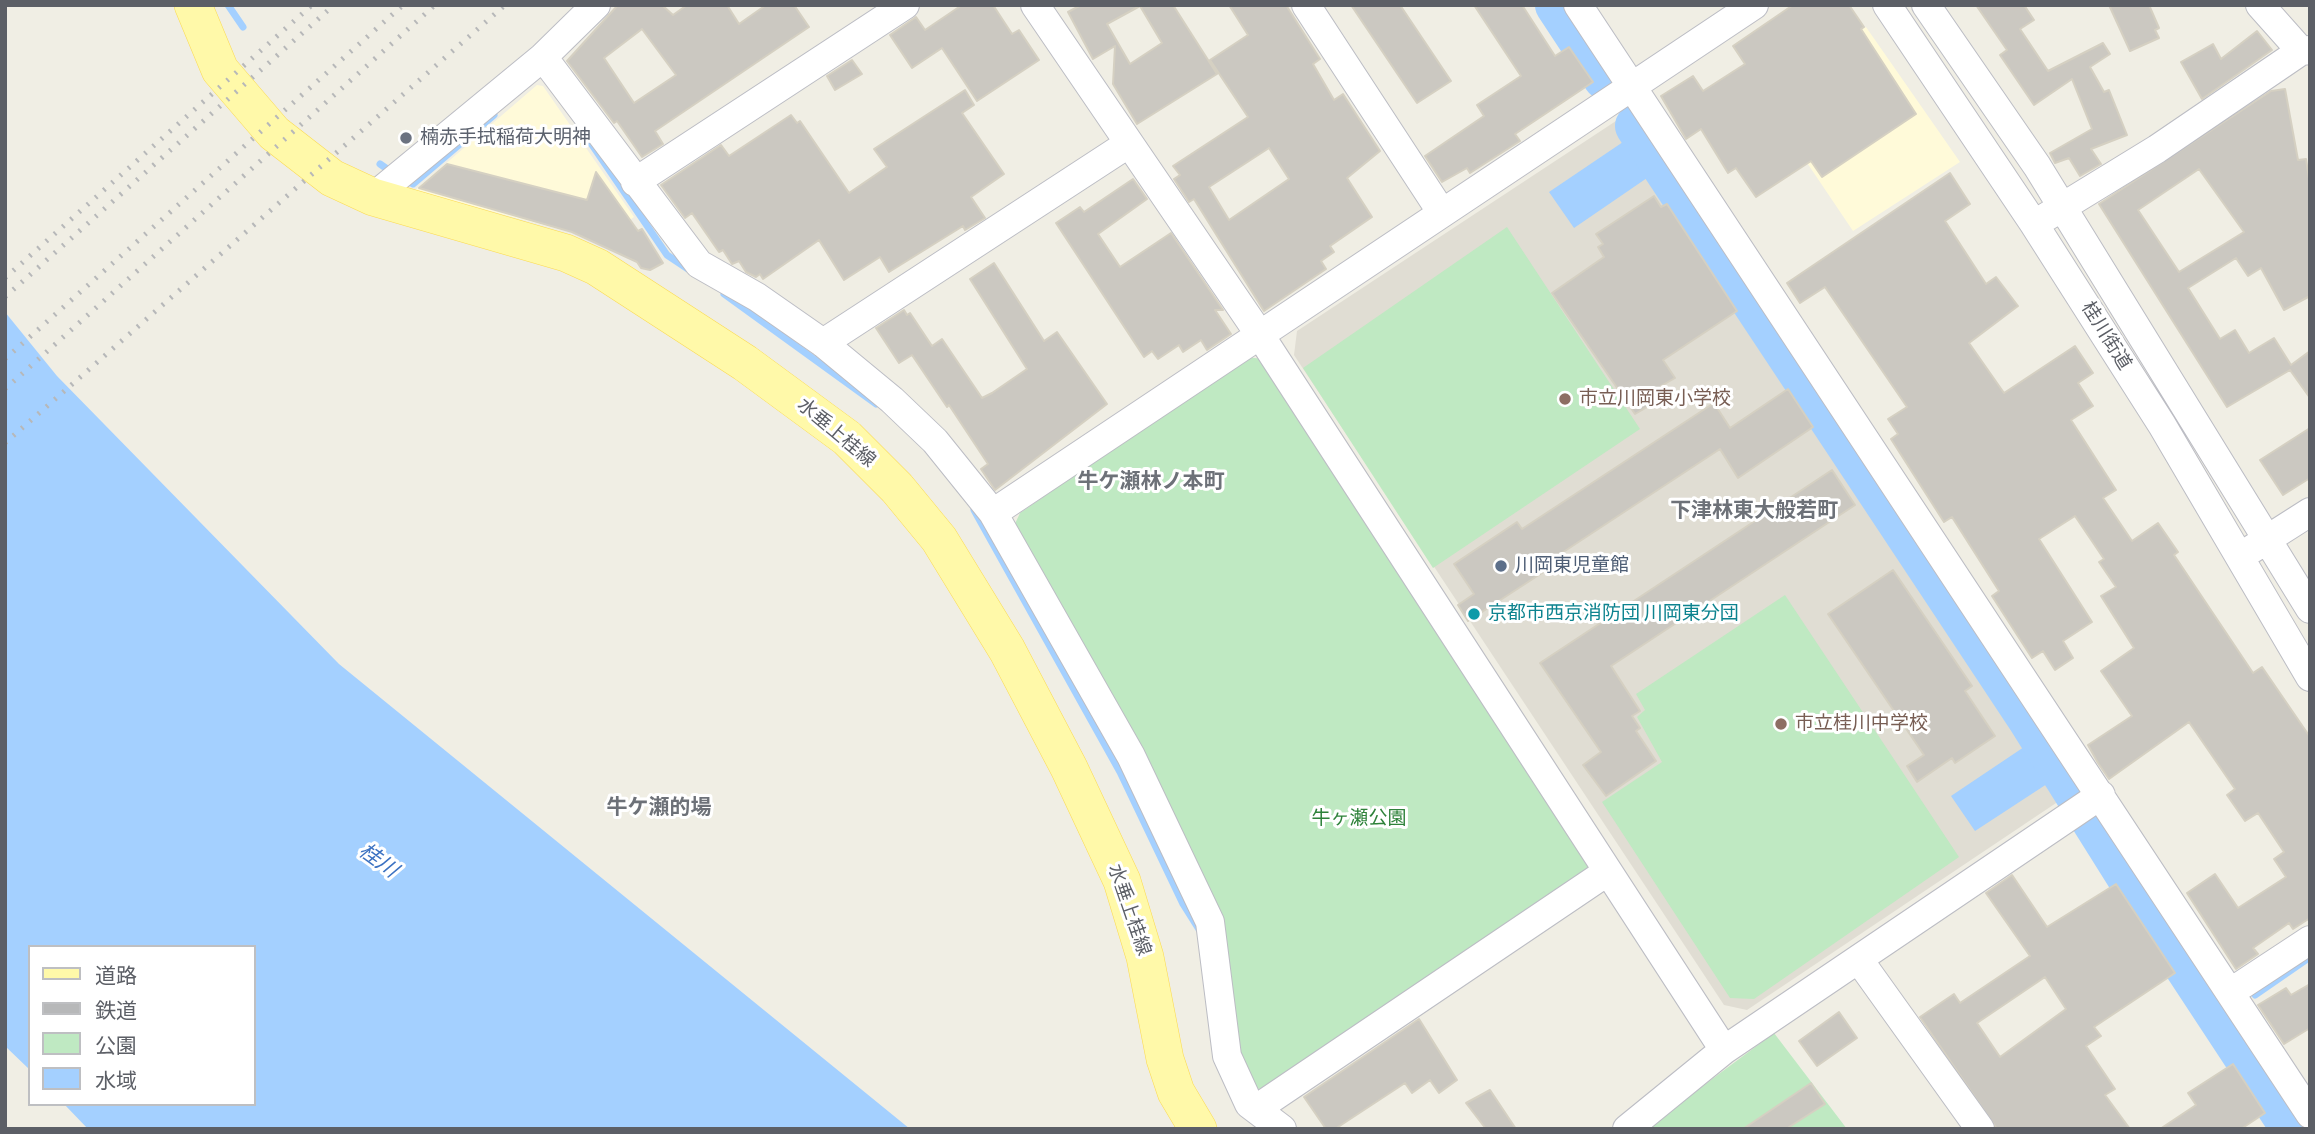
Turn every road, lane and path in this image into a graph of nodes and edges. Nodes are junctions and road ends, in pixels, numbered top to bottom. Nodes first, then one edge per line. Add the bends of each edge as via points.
1 (193, 5) edge
2 (596, 5) edge
3 (905, 5) edge
4 (1035, 5) edge
5 (1306, 5) edge
6 (1578, 5) edge
7 (1755, 5) edge
8 (1887, 5) edge
9 (1926, 5) edge
10 (2260, 5) edge
11 (2305, 51) edge
12 (543, 57) junction
13 (1632, 87) junction
14 (1128, 144) junction
15 (635, 182) junction
16 (388, 185) junction
17 (2062, 207) junction
18 (1443, 213) junction
19 (2034, 224) junction
20 (1259, 335) junction
21 (823, 343) junction
22 (2310, 512) edge
23 (993, 513) junction
24 (2267, 540) junction
25 (2237, 557) junction
26 (2310, 609) edge
27 (2310, 677) edge
28 (2089, 803) junction
29 (1607, 872) junction
30 (2310, 940) edge
31 (1859, 960) junction
32 (2231, 992) junction
33 (1724, 1050) junction
34 (1256, 1109) junction
35 (2310, 1114) edge
36 (1198, 1129) edge
37 (1282, 1129) edge
38 (1627, 1129) edge
39 (1980, 1129) edge

1 - 16 main road, 水垂上桂線 via 220,69 274,133 332,178
2 - 12 street
3 - 15 street
4 - 14 street
5 - 18 street
6 - 13 street
7 - 13 street
8 - 19 street, 桂川街道
9 - 17 street, 桂川街道
10 - 11 street
11 - 17 street
12 - 15 street
12 - 16 street
13 - 18 street
13 - 28 street
14 - 20 street
14 - 21 street
15 - 21 street via 699,264
16 - 36 main road, 水垂上桂線 via 597,267 805,405 847,438 897,488 939,540 993,628 1075,780 1122,881 1135,918 1165,1059 1176,1092
17 - 19 street
17 - 24 street, 桂川街道
18 - 20 street
19 - 25 street, 桂川街道 via 2168,434
20 - 23 street
20 - 29 street
21 - 23 street via 935,441
22 - 24 street
23 - 34 street via 1125,744 1210,922 1227,1056 1249,1104
24 - 25 street
24 - 26 street, 桂川街道
25 - 27 street, 桂川街道
28 - 31 street
28 - 32 street
29 - 33 street
29 - 34 street
30 - 32 street
31 - 33 street
31 - 39 street
32 - 35 street
33 - 38 street
34 - 37 street

